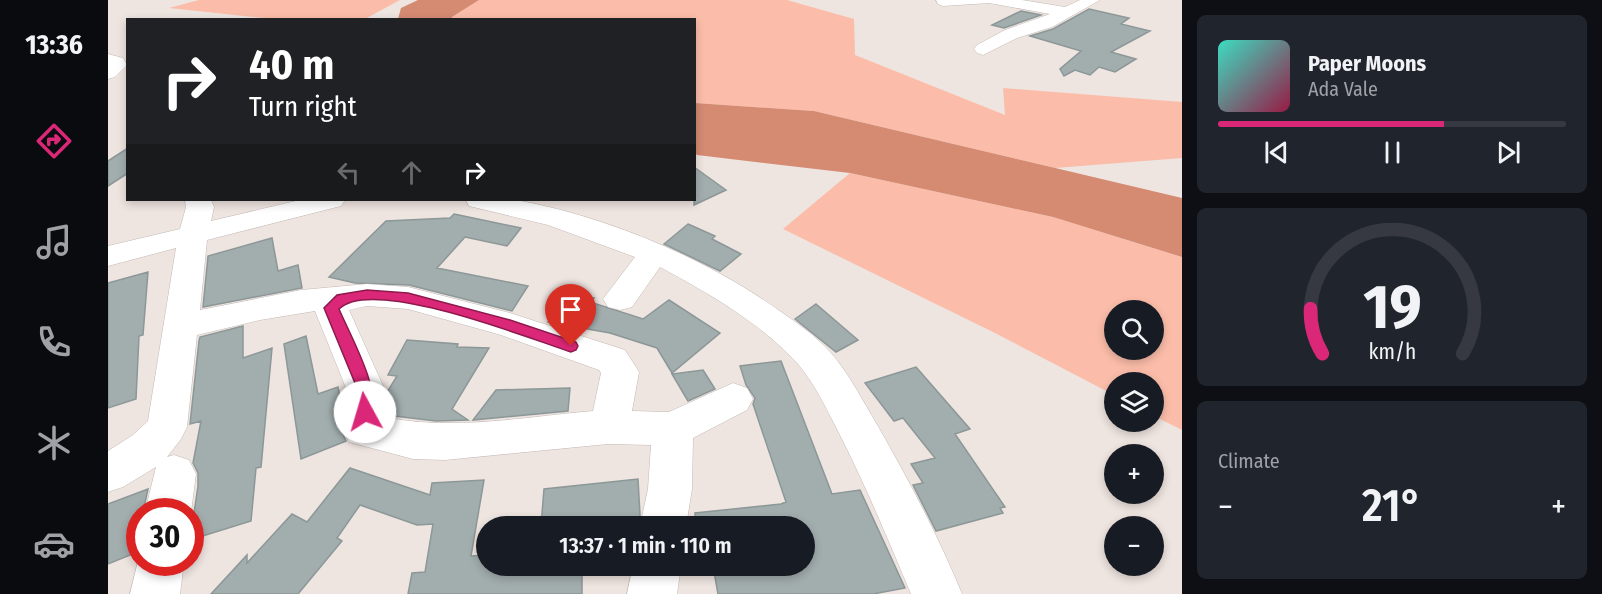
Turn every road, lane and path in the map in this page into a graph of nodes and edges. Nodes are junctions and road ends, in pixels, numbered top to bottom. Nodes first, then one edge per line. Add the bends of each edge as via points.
1 (984, 0) edge
2 (994, 0) edge
3 (1092, 0) edge
4 (943, 1) edge
5 (1065, 12) junction
6 (983, 49) dead end
7 (108, 60) edge
8 (108, 73) edge
9 (324, 201) edge
10 (482, 201) edge
11 (274, 207) edge
12 (196, 217) edge
13 (655, 252) junction
14 (108, 256) edge
15 (342, 298) junction
16 (620, 299) dead end
17 (181, 327) junction
18 (733, 399) dead end
19 (608, 427) junction
20 (673, 429) junction
21 (108, 473) edge
22 (665, 516) edge
23 (157, 576) edge
24 (655, 576) edge
25 (154, 594) edge
26 (652, 594) edge
27 (937, 594) edge

1 - 4 street
2 - 5 street
3 - 5 street
5 - 6 street
7 - 8 street via 117,65
9 - 11 street
10 - 13 street via 575,222
11 - 12 street
12 - 14 street
12 - 17 street
13 - 16 street
13 - 27 street via 751,306 812,356 832,383 870,451
15 - 17 street via 272,305
15 - 19 street via 408,298 510,325 612,360 620,372
15 - 19 street via 331,308 365,388 363,430 413,441 445,442
17 - 21 street via 167,427 143,455
18 - 20 street
19 - 20 street
20 - 22 street
23 - 25 street
24 - 26 street

